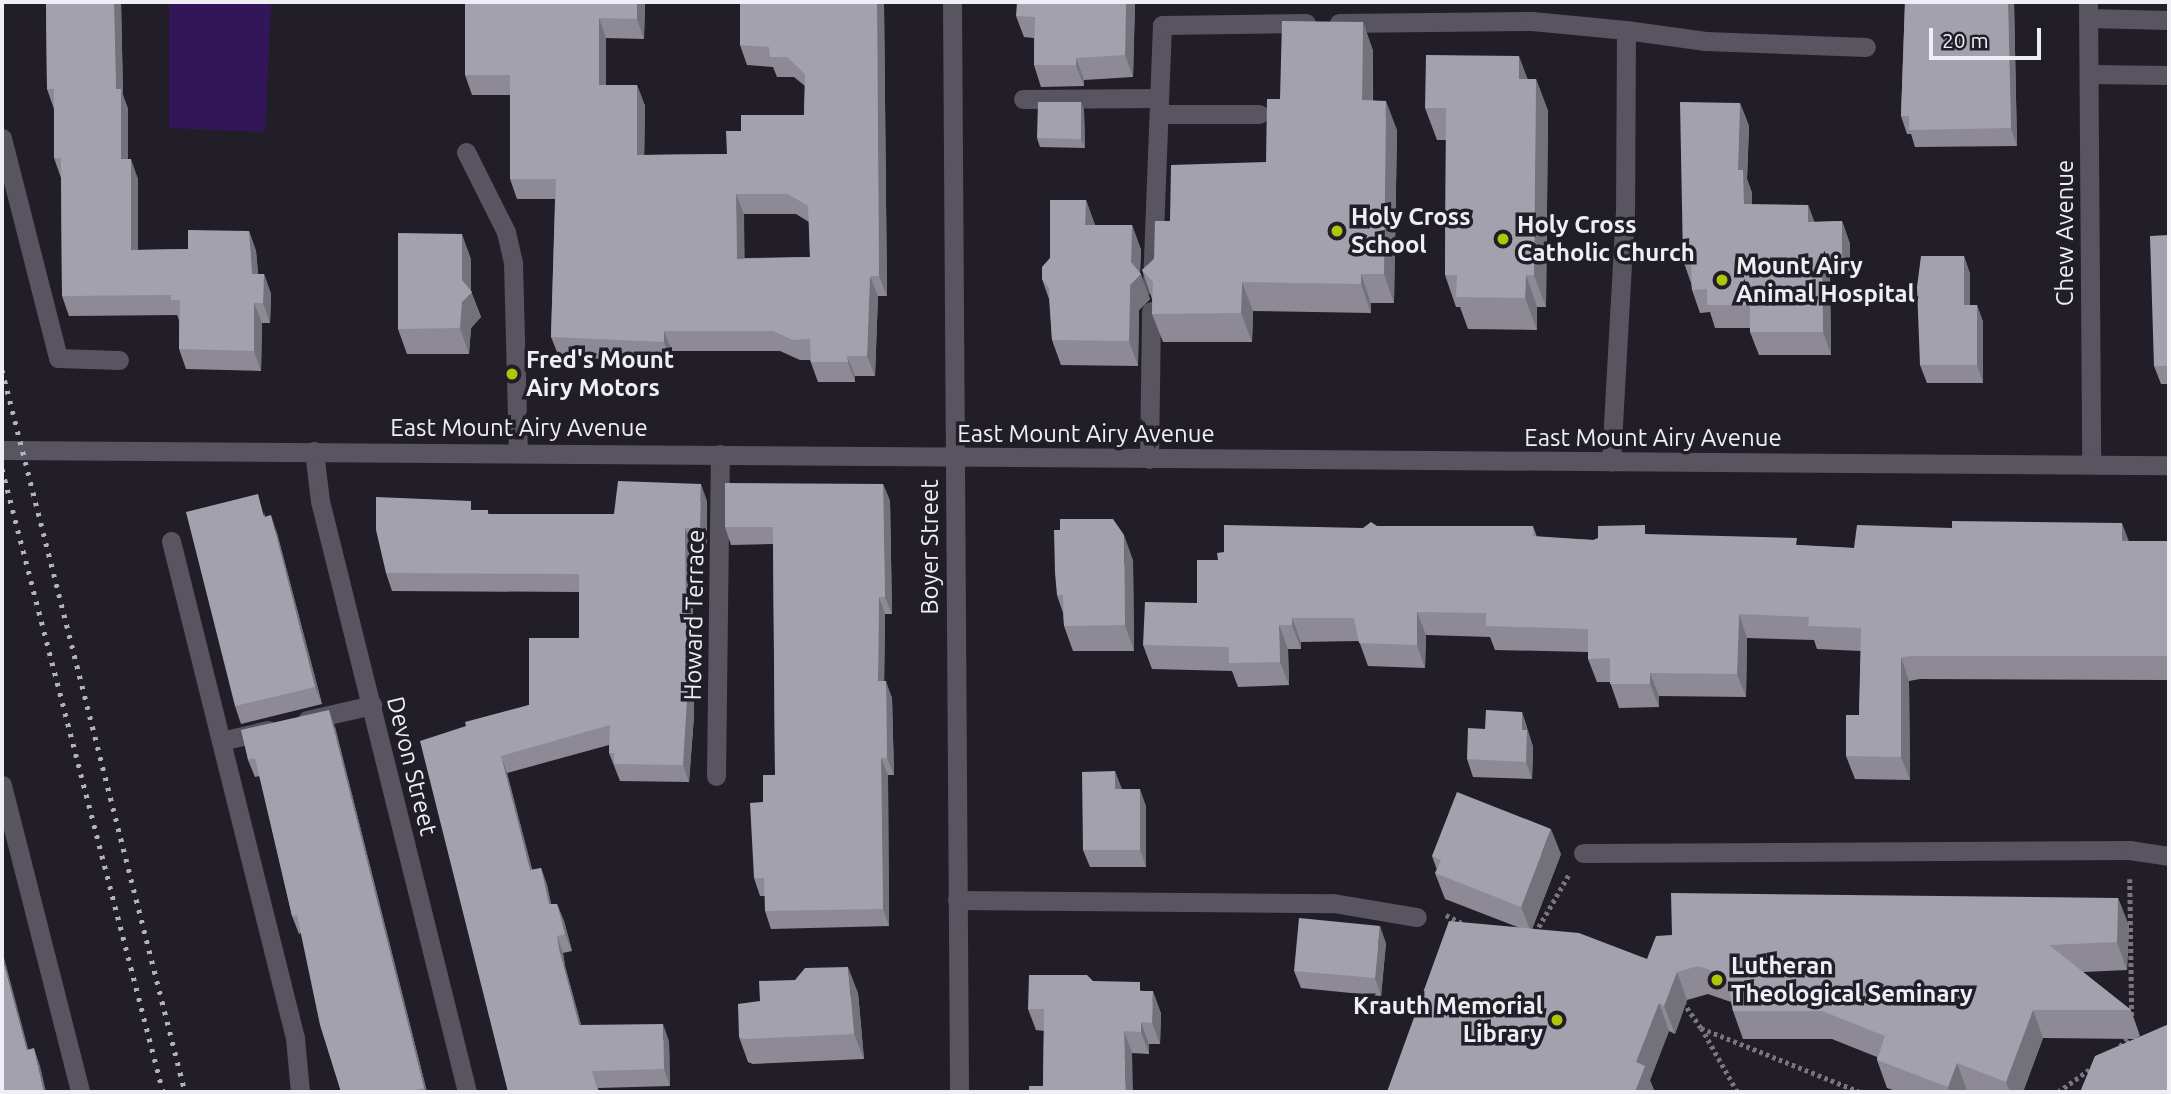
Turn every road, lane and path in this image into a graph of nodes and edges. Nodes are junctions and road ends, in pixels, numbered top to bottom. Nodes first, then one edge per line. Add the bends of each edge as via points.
1 (952, 2) edge
2 (2088, 10) edge
3 (2169, 20) edge
4 (1626, 30) junction
5 (1866, 47) dead end
6 (2089, 74) junction
7 (2169, 75) edge
8 (1023, 99) dead end
9 (1159, 106) junction
10 (1259, 114) dead end
11 (2, 138) edge
12 (466, 152) dead end
13 (1152, 287) edge
14 (1151, 311) edge
15 (119, 360) dead end
16 (2, 450) edge
17 (314, 451) junction
18 (517, 452) junction
19 (720, 454) junction
20 (954, 458) junction
21 (1149, 459) junction
22 (1611, 462) junction
23 (2091, 464) junction
24 (2169, 465) edge
25 (171, 541) dead end
26 (372, 705) junction
27 (221, 741) junction
28 (716, 776) dead end
29 (2, 785) edge
30 (2130, 850) junction
31 (1583, 853) joint
32 (2169, 856) edge
33 (957, 900) junction
34 (1417, 917) joint
35 (1469, 926) edge
36 (1532, 943) edge
37 (1678, 995) edge
38 (1701, 1028) junction
39 (2111, 1053) edge
40 (2101, 1061) edge
41 (80, 1092) edge
42 (300, 1092) edge
43 (467, 1092) edge
44 (959, 1092) edge
45 (1737, 1092) edge
46 (1860, 1092) edge
47 (2057, 1092) edge

1 - 20 street, Boyer Street
2 - 3 street
2 - 6 street, Chew Avenue
4 - 5 street via 1705,41
4 - 9 street via 1532,21 1162,25
4 - 22 street via 1625,210
6 - 7 street
6 - 23 street, Chew Avenue
8 - 9 street
9 - 10 street
9 - 13 street
11 - 15 street via 58,358
12 - 18 street via 506,232 513,263
14 - 21 street
16 - 17 street, East Mount Airy Avenue
17 - 18 street, East Mount Airy Avenue
17 - 26 street, Devon Street via 320,501
18 - 19 street, East Mount Airy Avenue
19 - 20 street, East Mount Airy Avenue
19 - 28 street, Howard Terrace
20 - 21 street, East Mount Airy Avenue
20 - 33 street, Boyer Street
21 - 22 street, East Mount Airy Avenue
22 - 23 street, East Mount Airy Avenue
23 - 24 street, East Mount Airy Avenue
25 - 27 street
26 - 27 street
26 - 43 street, Devon Street
27 - 42 street via 295,1038
29 - 41 street
30 - 31 street
30 - 32 street
30 - 39 path via 2133,1037
31 - 36 path via 1544,912
33 - 34 street via 1333,903
33 - 44 street, Boyer Street
34 - 35 path via 1433,909
37 - 38 path
38 - 45 path
38 - 46 path
40 - 47 path

